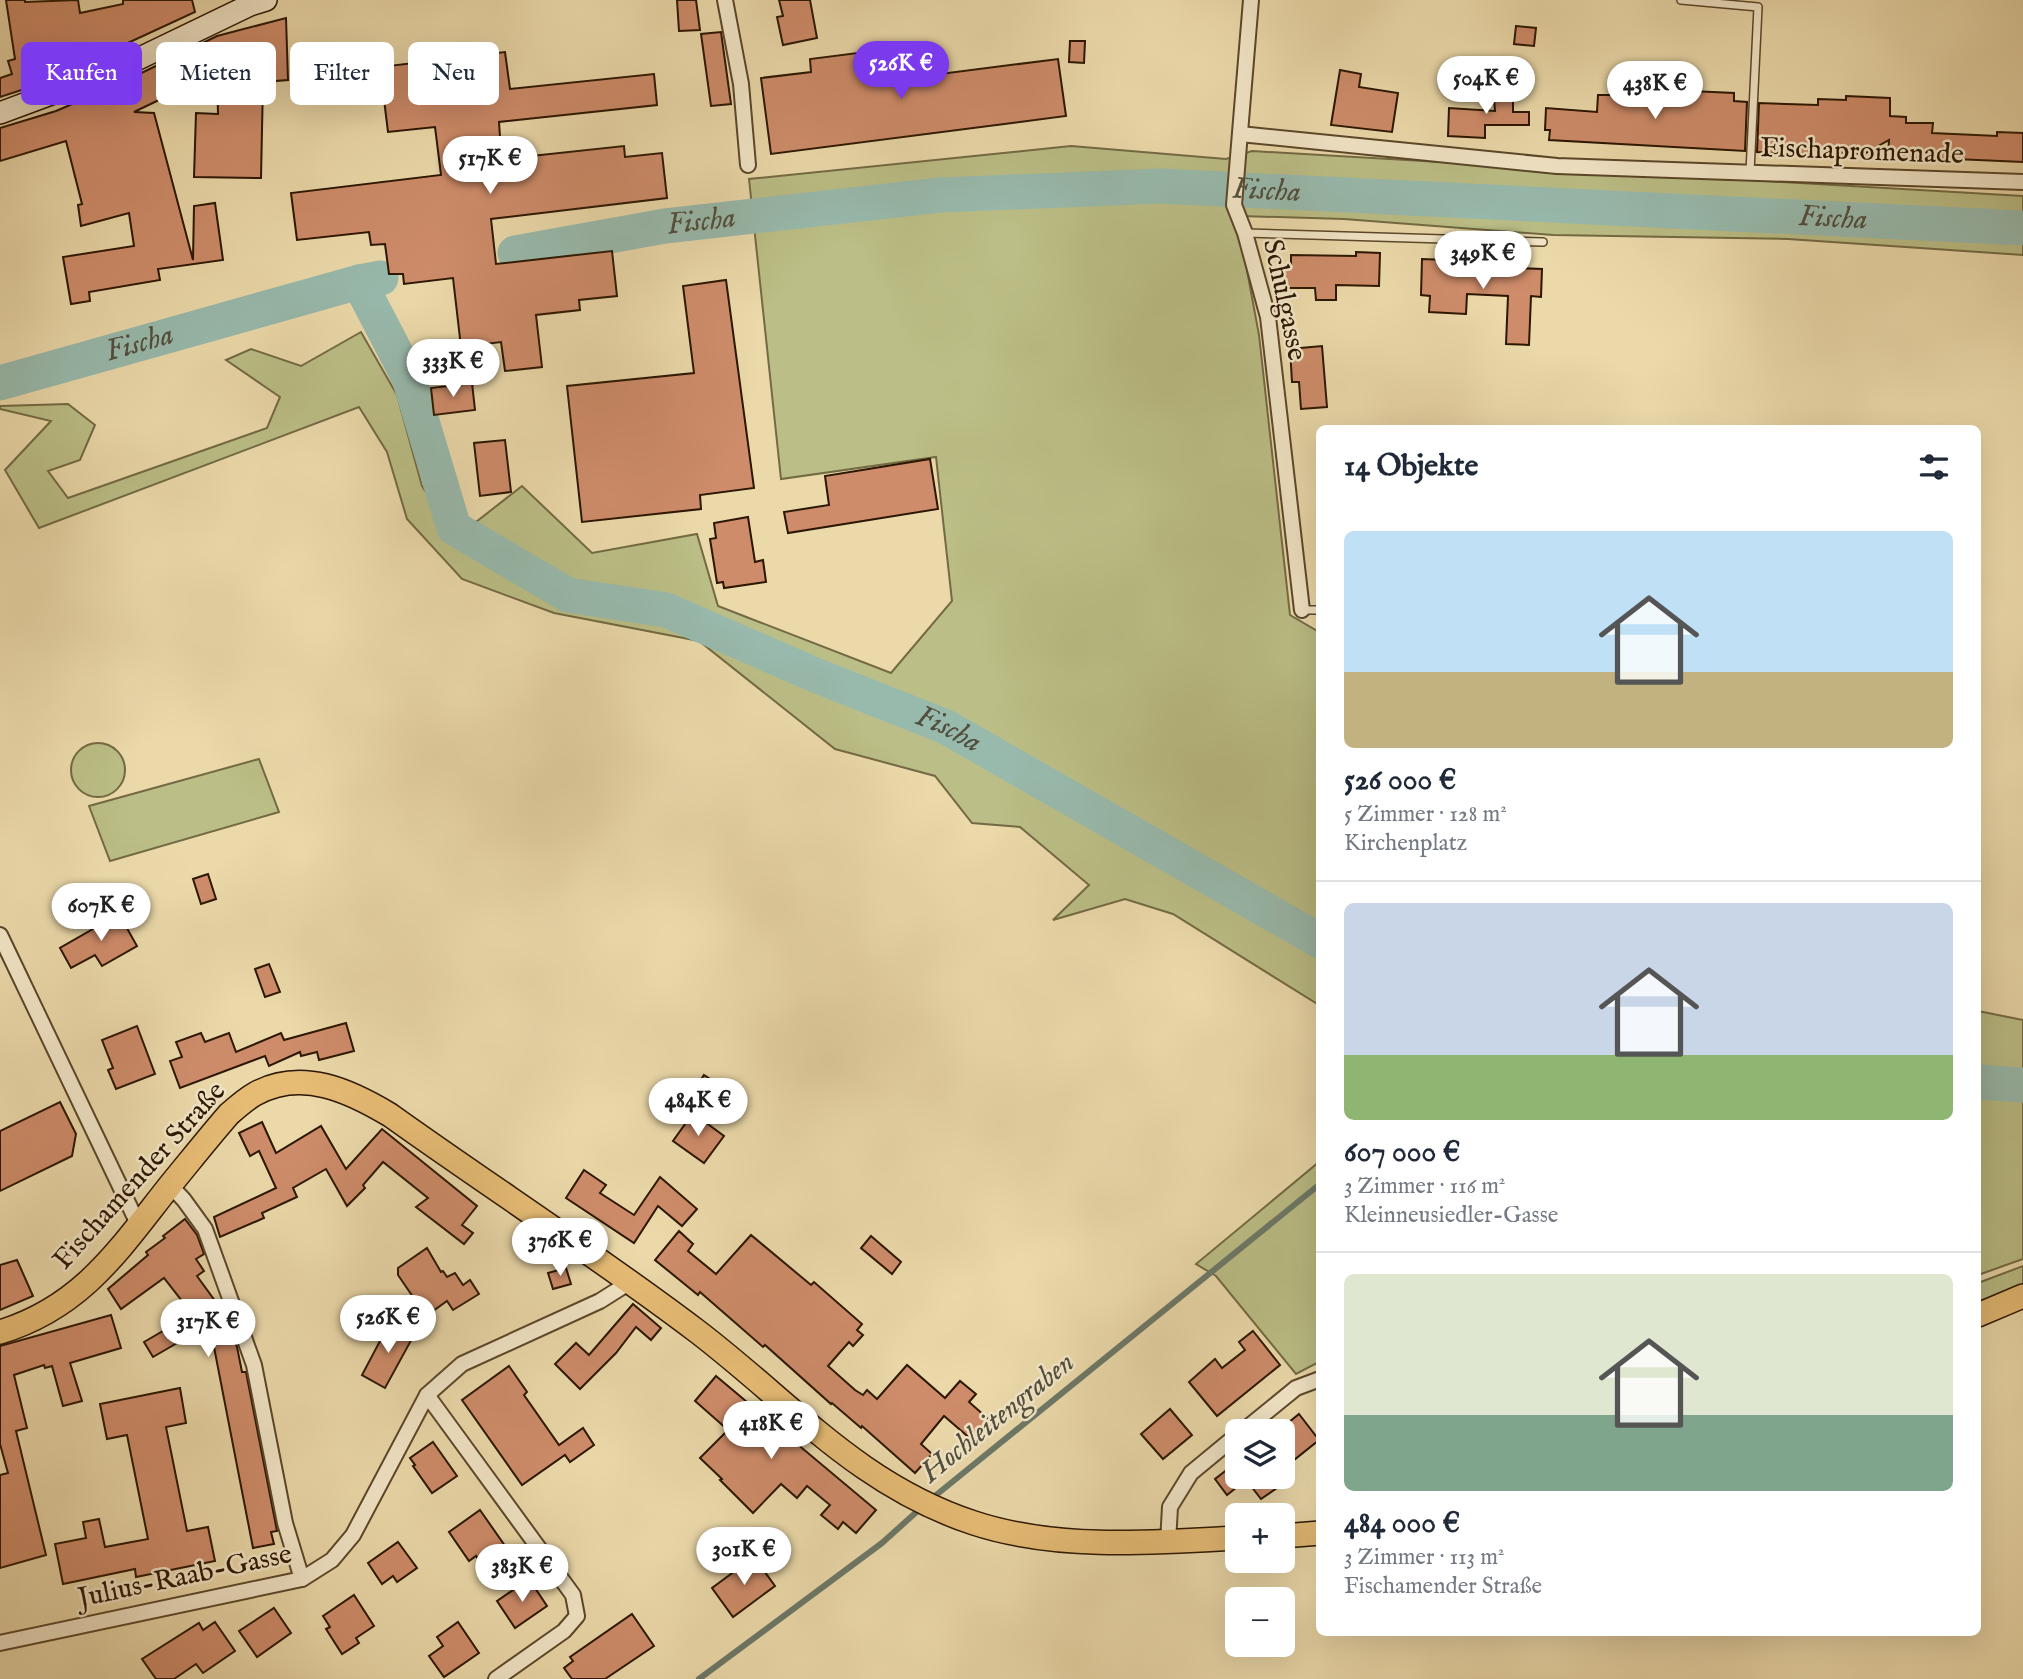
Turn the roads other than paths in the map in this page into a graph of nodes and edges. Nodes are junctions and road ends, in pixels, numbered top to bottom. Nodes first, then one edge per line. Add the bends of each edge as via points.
1 (725, 0) edge
2 (1251, 0) edge
3 (1681, 0) edge
4 (258, 2) edge
5 (0, 113) edge
6 (1240, 134) junction
7 (748, 165) dead end
8 (1750, 173) junction
9 (2023, 182) edge
10 (1245, 233) junction
11 (1543, 242) dead end
12 (1302, 610) joint
13 (1316, 610) edge
14 (0, 935) edge
15 (170, 1185) junction
16 (139, 1226) junction
17 (630, 1282) junction
18 (2023, 1296) edge
19 (1981, 1314) edge
20 (0, 1332) edge
21 (1316, 1380) edge
22 (427, 1395) junction
23 (1258, 1419) edge
24 (1225, 1445) edge
25 (1316, 1534) edge
26 (1295, 1535) edge
27 (1225, 1539) edge
28 (1168, 1542) junction
29 (302, 1579) junction
30 (0, 1643) edge
31 (496, 1679) edge

1 - 7 street via 741,84
2 - 6 street, Schulgasse
3 - 8 lane via 1758,7
4 - 5 main road via 113,71
6 - 8 street, Fischapromenade via 1557,166
6 - 10 street, Schulgasse via 1234,205
8 - 9 street, Fischapromenade
10 - 11 lane
10 - 12 street, Schulgasse via 1268,317
12 - 13 lane
14 - 16 street
15 - 16 main road, Fischamender Straße
15 - 17 main road, Fischamender Straße via 229,1114 255,1093 282,1084 318,1082 355,1094 390,1115
15 - 29 street via 205,1229 254,1365 285,1523
16 - 20 main road, Fischamender Straße via 100,1272 65,1301
17 - 22 street, Julius-Raab-Gasse via 600,1301 462,1364
17 - 28 main road, Fischamender Straße via 842,1453 881,1481 935,1509 1038,1538
18 - 19 main road
21 - 23 street via 1296,1388
22 - 29 street, Julius-Raab-Gasse via 353,1535 332,1560
22 - 31 street via 573,1595 577,1616 564,1632
24 - 28 street via 1191,1473 1170,1507
25 - 26 main road
27 - 28 main road
29 - 30 street, Julius-Raab-Gasse

